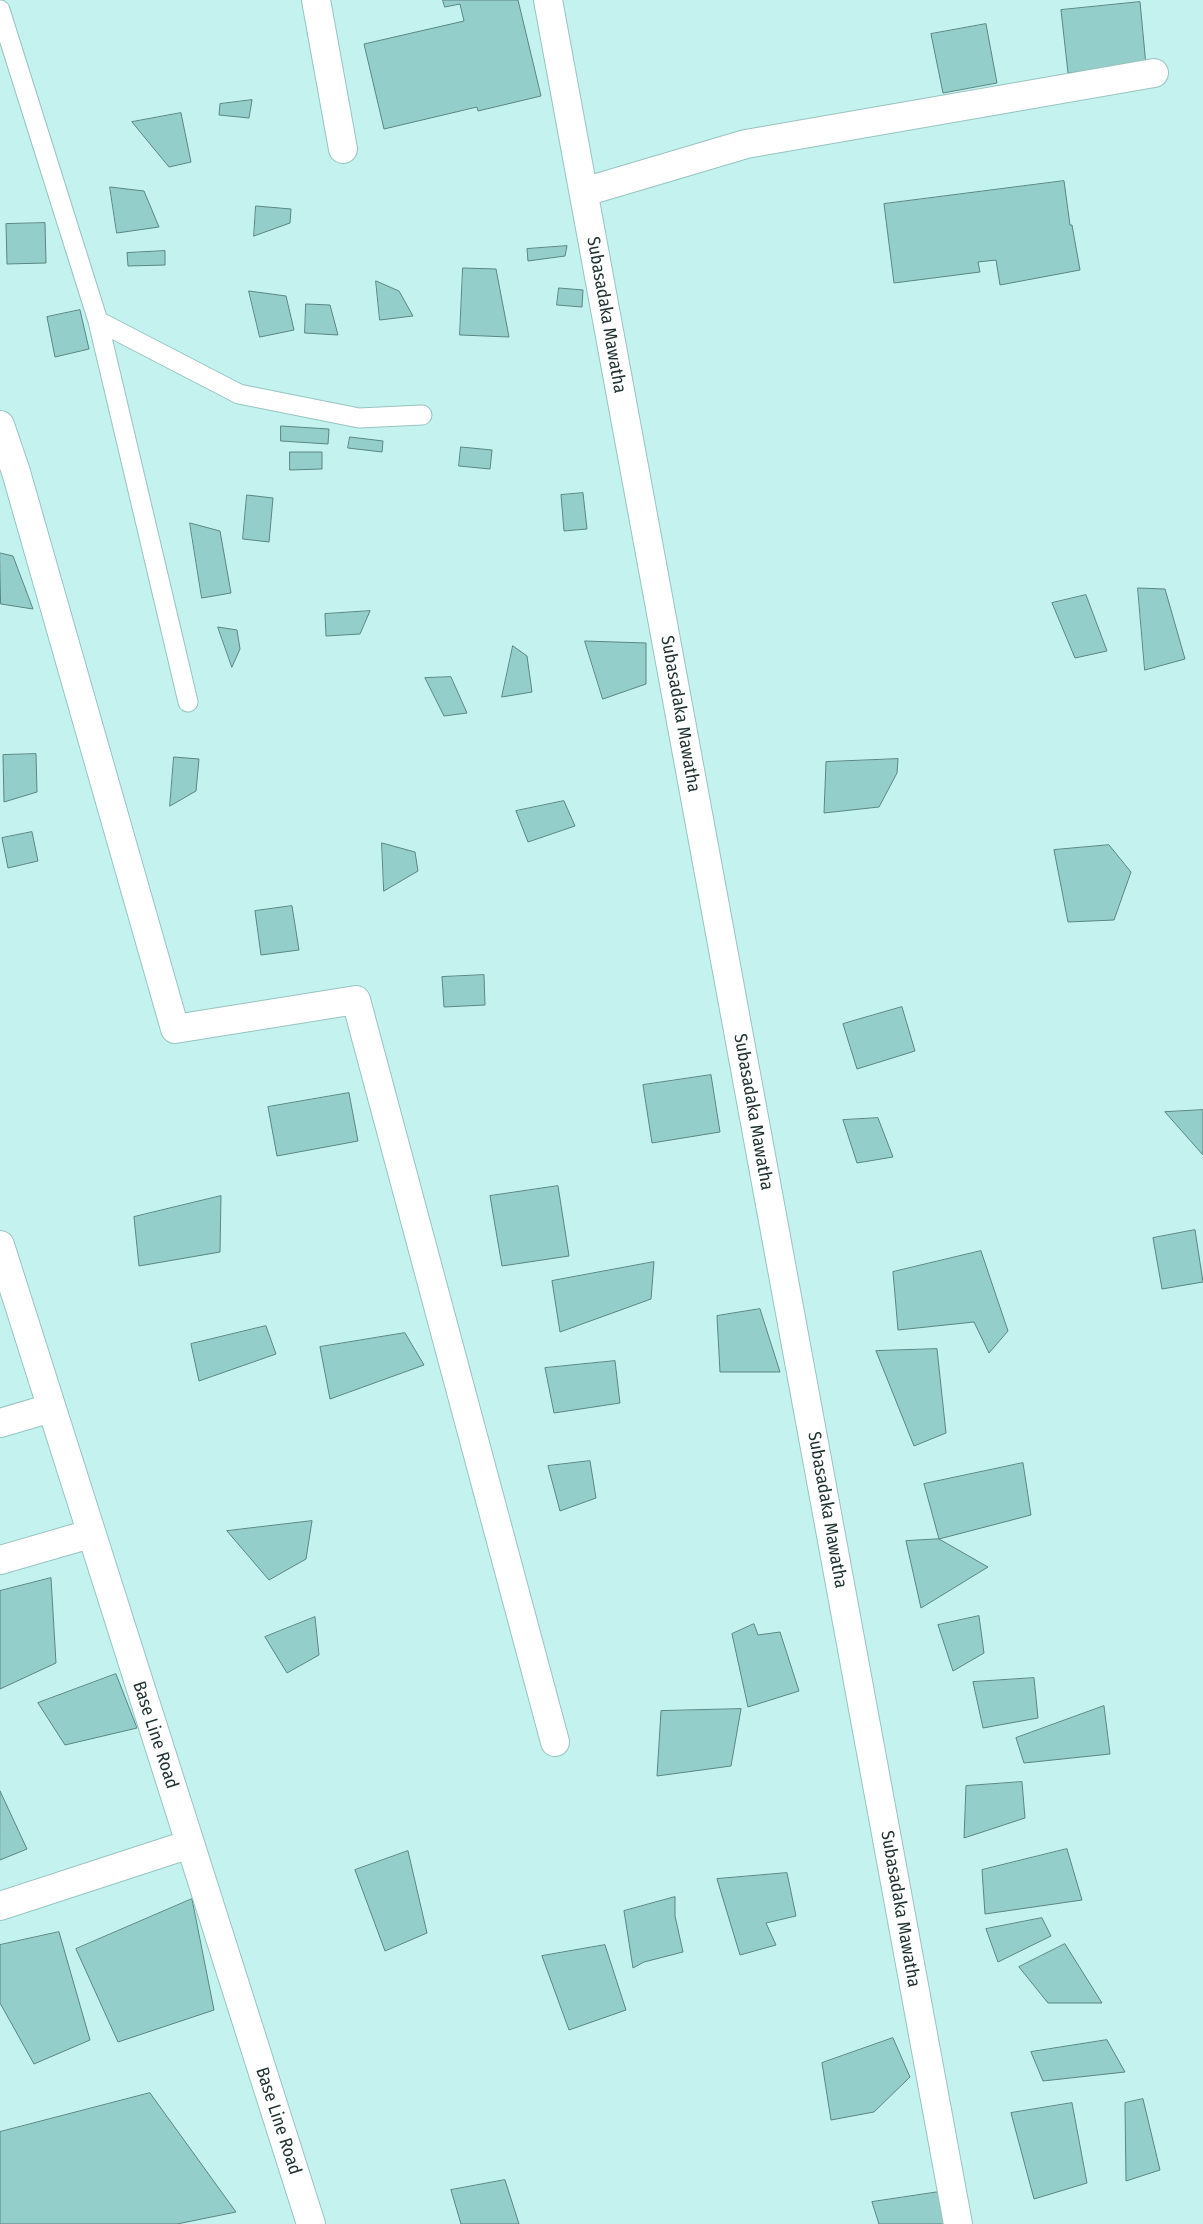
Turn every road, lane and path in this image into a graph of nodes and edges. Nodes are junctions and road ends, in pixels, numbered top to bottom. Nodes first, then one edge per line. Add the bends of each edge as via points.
1 (316, 0) edge
2 (548, 0) edge
3 (0, 10) edge
4 (1154, 73) dead end
5 (342, 149) dead end
6 (584, 192) junction
7 (98, 321) junction
8 (422, 415) dead end
9 (0, 425) edge
10 (188, 702) dead end
11 (3, 1262) edge
12 (51, 1408) junction
13 (0, 1423) edge
14 (90, 1534) junction
15 (0, 1560) edge
16 (555, 1742) dead end
17 (190, 1844) junction
18 (0, 1906) edge
19 (311, 2224) edge
20 (958, 2224) edge

1 - 5 street
2 - 6 street, Subasadaka Mawatha
3 - 7 lane
4 - 6 street via 746,144
6 - 20 street, Subasadaka Mawatha
7 - 8 lane via 239,394 359,418
7 - 10 lane
9 - 16 street via 19,481 175,1029 356,1000
11 - 12 street, Base Line Road
12 - 13 street
12 - 14 street, Base Line Road
14 - 15 street
14 - 17 street, Base Line Road
17 - 18 street
17 - 19 street, Base Line Road

